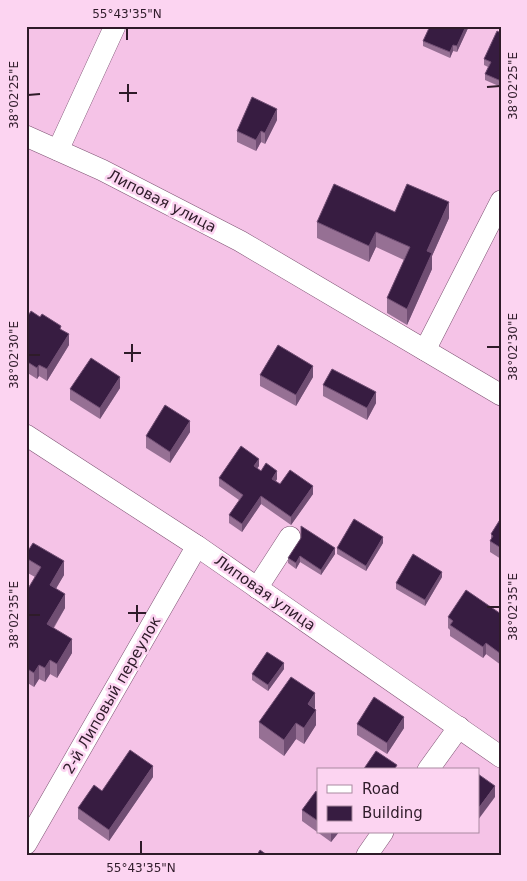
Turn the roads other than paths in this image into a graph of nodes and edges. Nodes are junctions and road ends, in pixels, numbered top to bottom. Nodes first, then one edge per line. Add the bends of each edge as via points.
1 (114, 26) edge
2 (26, 136) edge
3 (58, 150) junction
4 (501, 201) edge
5 (426, 350) junction
6 (501, 395) edge
7 (26, 435) edge
8 (290, 537) dead end
9 (198, 546) junction
10 (257, 588) junction
11 (459, 727) junction
12 (501, 757) edge
13 (429, 768) edge
14 (382, 834) edge
15 (26, 844) edge
16 (367, 855) edge

1 - 3 street
2 - 3 street, Липовая улица
3 - 5 street, Липовая улица via 240,241
4 - 5 street
5 - 6 street, Липовая улица
7 - 9 street, Липовая улица
8 - 10 street
9 - 10 street, Липовая улица
9 - 15 street, 2-й Липовый переулок
10 - 11 street, Липовая улица
11 - 12 street, Липовая улица
11 - 13 street
14 - 16 street

